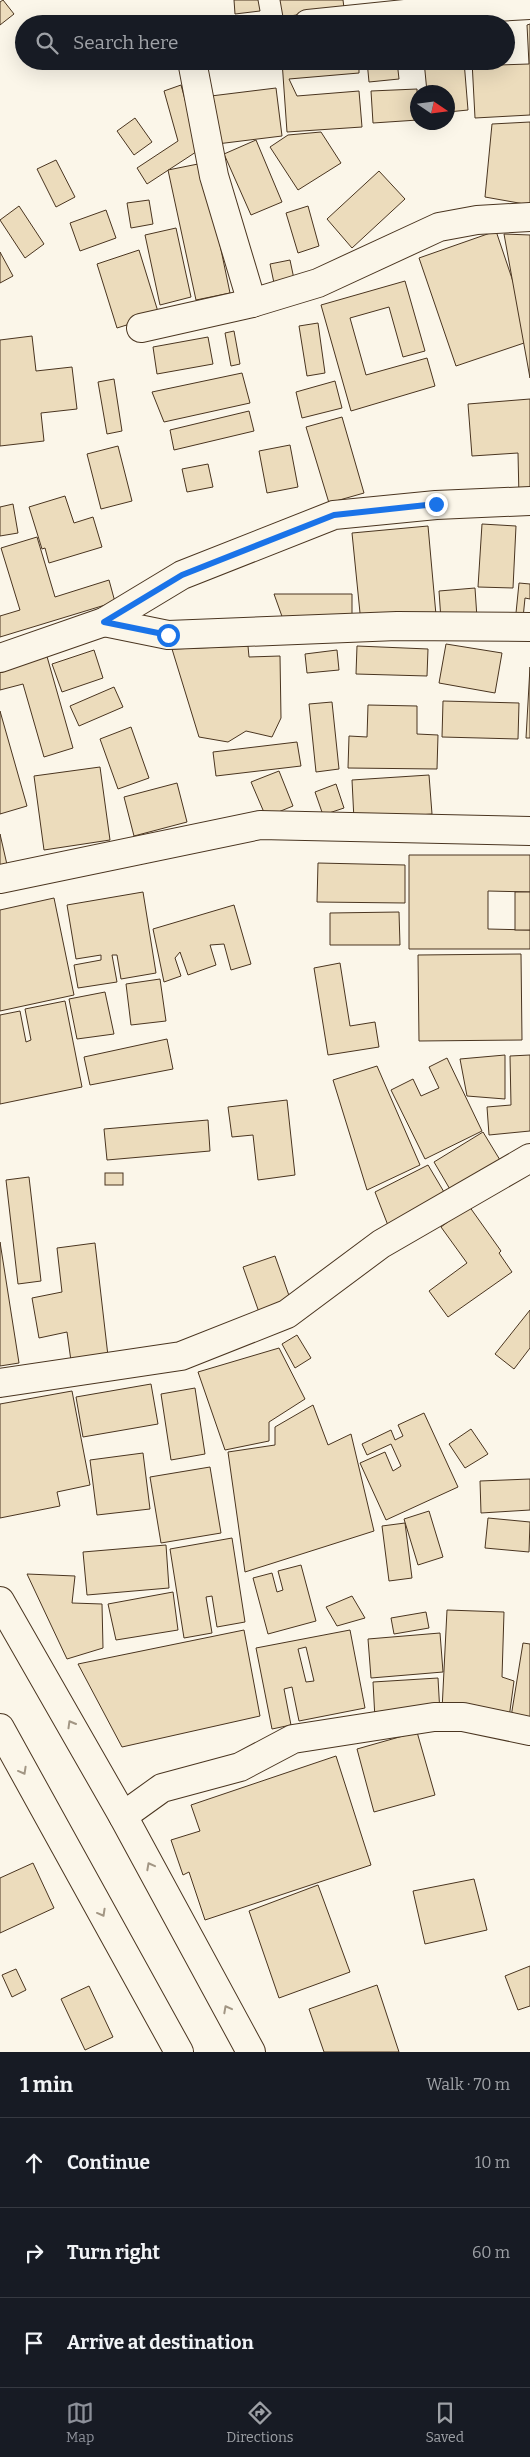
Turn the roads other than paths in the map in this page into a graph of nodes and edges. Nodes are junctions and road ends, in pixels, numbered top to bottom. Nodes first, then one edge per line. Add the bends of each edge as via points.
1 (530, 6) edge
2 (395, 15) edge
3 (194, 70) edge
4 (530, 217) edge
5 (252, 303) junction
6 (141, 328) dead end
7 (530, 501) edge
8 (104, 622) junction
9 (530, 627) edge
10 (0, 658) edge
11 (530, 831) edge
12 (0, 879) edge
13 (530, 1158) edge
14 (0, 1383) edge
15 (0, 1601) edge
16 (0, 1728) edge
17 (530, 1731) edge
18 (123, 1816) junction
19 (179, 2052) edge
20 (251, 2052) edge

1 - 2 street
3 - 5 street via 214,176
4 - 5 street via 477,220 440,227 318,282
5 - 6 street
7 - 8 street via 436,504 334,515 182,575
8 - 9 street via 168,635 397,626
8 - 10 street
11 - 12 street via 260,825
13 - 14 street via 381,1244 287,1314 181,1356
18 -> 15 street
16 -> 19 street
17 - 18 street via 464,1717 434,1717 293,1739 240,1767 162,1788
20 -> 18 street

